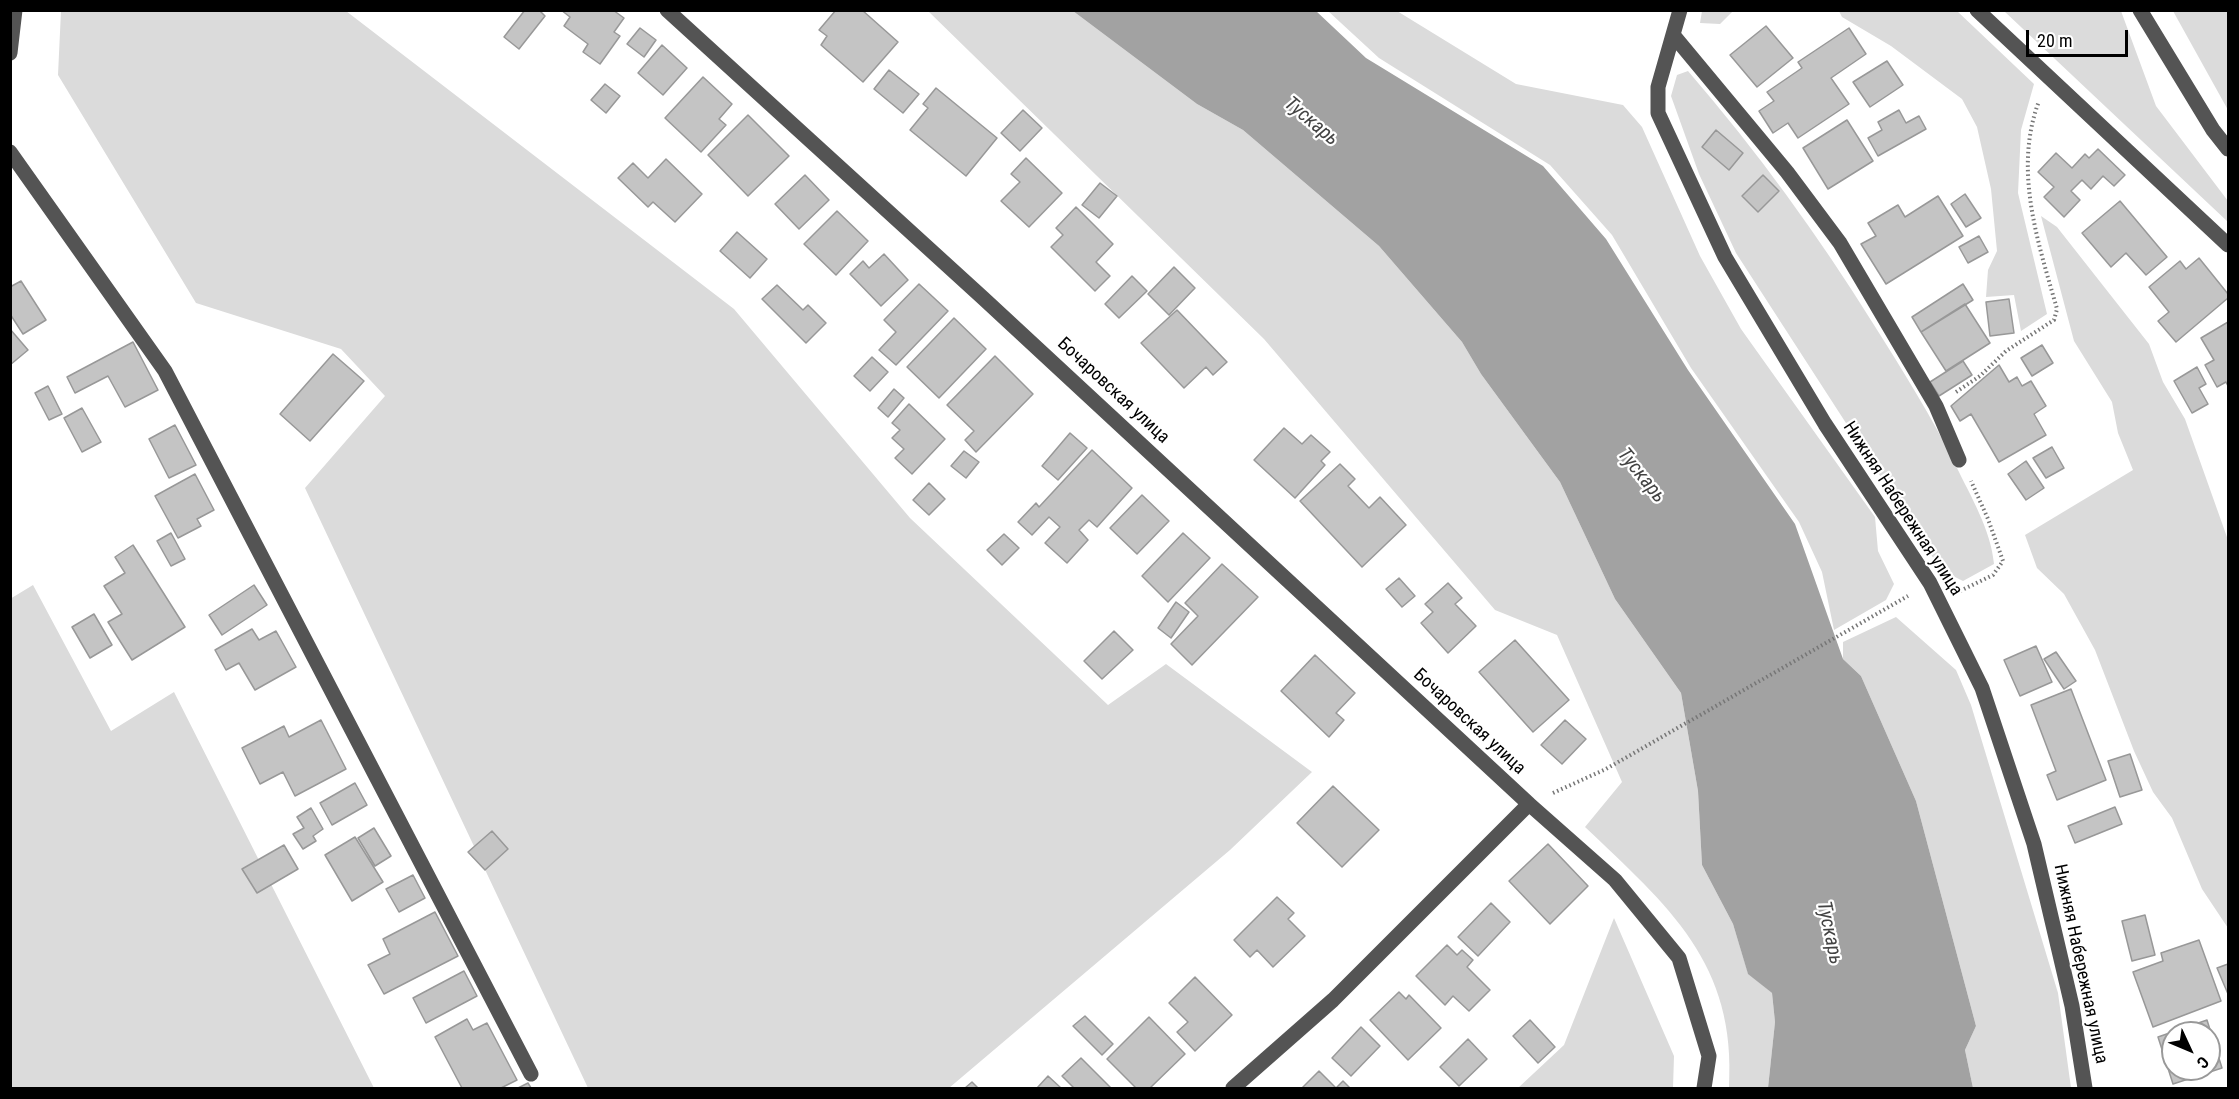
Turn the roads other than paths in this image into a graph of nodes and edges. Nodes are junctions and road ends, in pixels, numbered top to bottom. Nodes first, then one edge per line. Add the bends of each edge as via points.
1 (15, 10) edge
2 (667, 10) edge
3 (1680, 10) edge
4 (1977, 10) edge
5 (2140, 10) edge
6 (1674, 36) junction
7 (10, 53) edge
8 (2229, 149) edge
9 (10, 152) edge
10 (2229, 245) edge
11 (1959, 460) road end
12 (1529, 804) junction
13 (531, 1074) dead end
14 (1233, 1089) edge
15 (1704, 1089) edge
16 (2085, 1089) edge

1 - 7 street
2 - 12 street, Бочаровская улица
3 - 6 street, Нижняя Набережная улица
4 - 10 street
5 - 8 street via 2213,130
6 - 11 street via 1787,172 1840,243 1936,406
6 - 16 street, Нижняя Набережная улица via 1658,87 1658,113 1725,257 1825,424 1930,583 1982,688 2034,844 2072,1006
9 - 13 street via 165,370
12 - 14 street via 1333,1000
12 - 15 street, Бочаровская улица via 1615,880 1679,958 1709,1056

